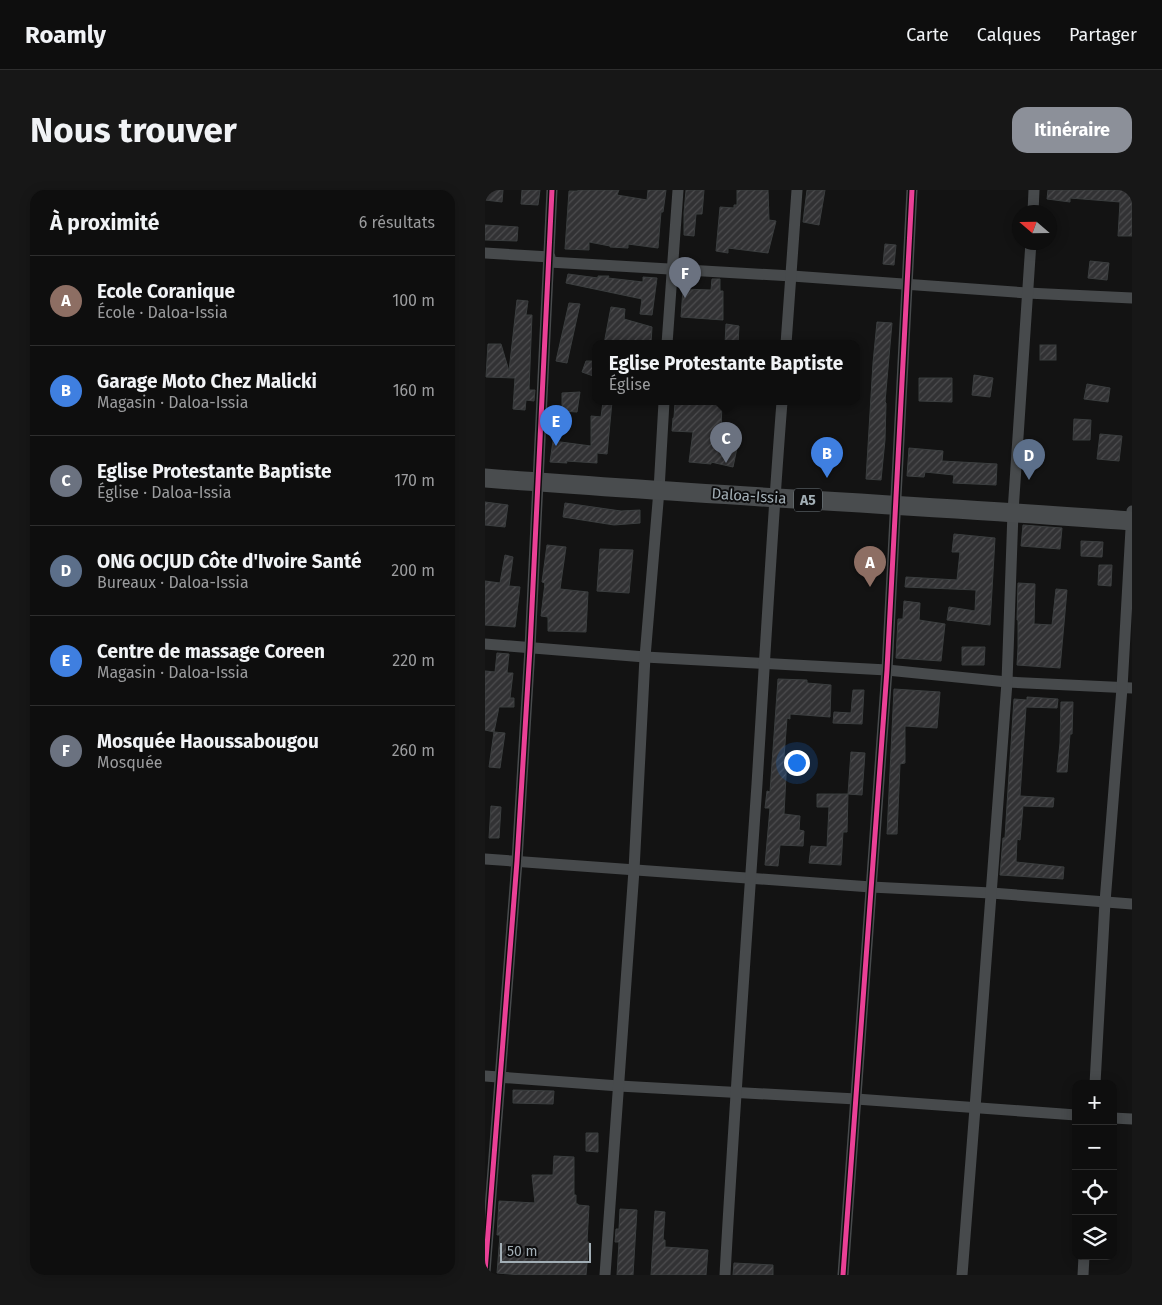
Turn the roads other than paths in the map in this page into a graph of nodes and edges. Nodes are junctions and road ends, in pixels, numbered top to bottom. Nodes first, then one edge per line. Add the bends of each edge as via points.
1 (552, 190) edge
2 (678, 190) edge
3 (797, 190) edge
4 (912, 190) edge
5 (1034, 190) edge
6 (1033, 205) edge
7 (1030, 250) edge
8 (485, 253) edge
9 (549, 260) junction
10 (672, 268) junction
11 (792, 276) junction
12 (907, 284) junction
13 (1027, 293) junction
14 (1132, 298) edge
15 (667, 340) edge
16 (786, 340) edge
17 (664, 405) edge
18 (782, 405) edge
19 (485, 478) edge
20 (538, 482) junction
21 (659, 490) junction
22 (774, 498) junction
23 (895, 505) junction
24 (1132, 511) edge
25 (1013, 512) junction
26 (1132, 521) edge
27 (485, 644) edge
28 (530, 648) junction
29 (645, 656) junction
30 (765, 664) junction
31 (887, 670) junction
32 (1007, 682) junction
33 (1127, 688) edge
34 (485, 859) edge
35 (517, 861) junction
36 (634, 870) junction
37 (751, 878) junction
38 (871, 887) junction
39 (991, 893) junction
40 (1105, 902) junction
41 (1132, 904) edge
42 (485, 1076) edge
43 (501, 1077) junction
44 (1095, 1080) edge
45 (619, 1086) junction
46 (735, 1093) junction
47 (856, 1099) junction
48 (975, 1108) junction
49 (1072, 1115) edge
50 (1117, 1118) edge
51 (1132, 1119) edge
52 (1084, 1260) edge
53 (485, 1272) edge
54 (605, 1275) edge
55 (725, 1275) edge
56 (843, 1275) edge
57 (962, 1275) edge
58 (1083, 1275) edge

1 - 9 street
2 - 10 street
3 - 11 street
4 - 12 street
5 - 6 street
7 - 13 street
8 - 9 street
9 - 10 street
9 - 20 street
10 - 11 street
10 - 15 street
11 - 12 street
11 - 16 street
12 - 13 street
12 - 23 street
13 - 14 street
13 - 25 street
17 - 21 street
18 - 22 street
19 - 20 main road, Daloa-Issia / A5
20 - 21 main road, Daloa-Issia / A5
20 - 28 street
21 - 22 main road, Daloa-Issia / A5
21 - 29 street
22 - 23 main road, Daloa-Issia / A5
22 - 30 street
23 - 25 main road, Daloa-Issia / A5
23 - 31 street
24 - 26 street
25 - 26 main road, Daloa-Issia / A5
25 - 32 street
26 - 33 street
27 - 28 street
28 - 29 street
28 - 35 street
29 - 30 street
29 - 36 street
30 - 31 street
30 - 37 street
31 - 32 street
31 - 38 street
32 - 33 street
32 - 39 street
33 - 40 street
34 - 35 street
35 - 36 street
35 - 43 street
36 - 37 street
36 - 45 street
37 - 38 street
37 - 46 street
38 - 39 street
38 - 47 street
39 - 40 street
39 - 48 street
40 - 41 street
40 - 44 street
42 - 43 street
43 - 45 street
43 - 53 street
45 - 46 street
45 - 54 street
46 - 47 street
46 - 55 street
47 - 48 street
47 - 56 street
48 - 49 street
48 - 57 street
50 - 51 street
52 - 58 street

